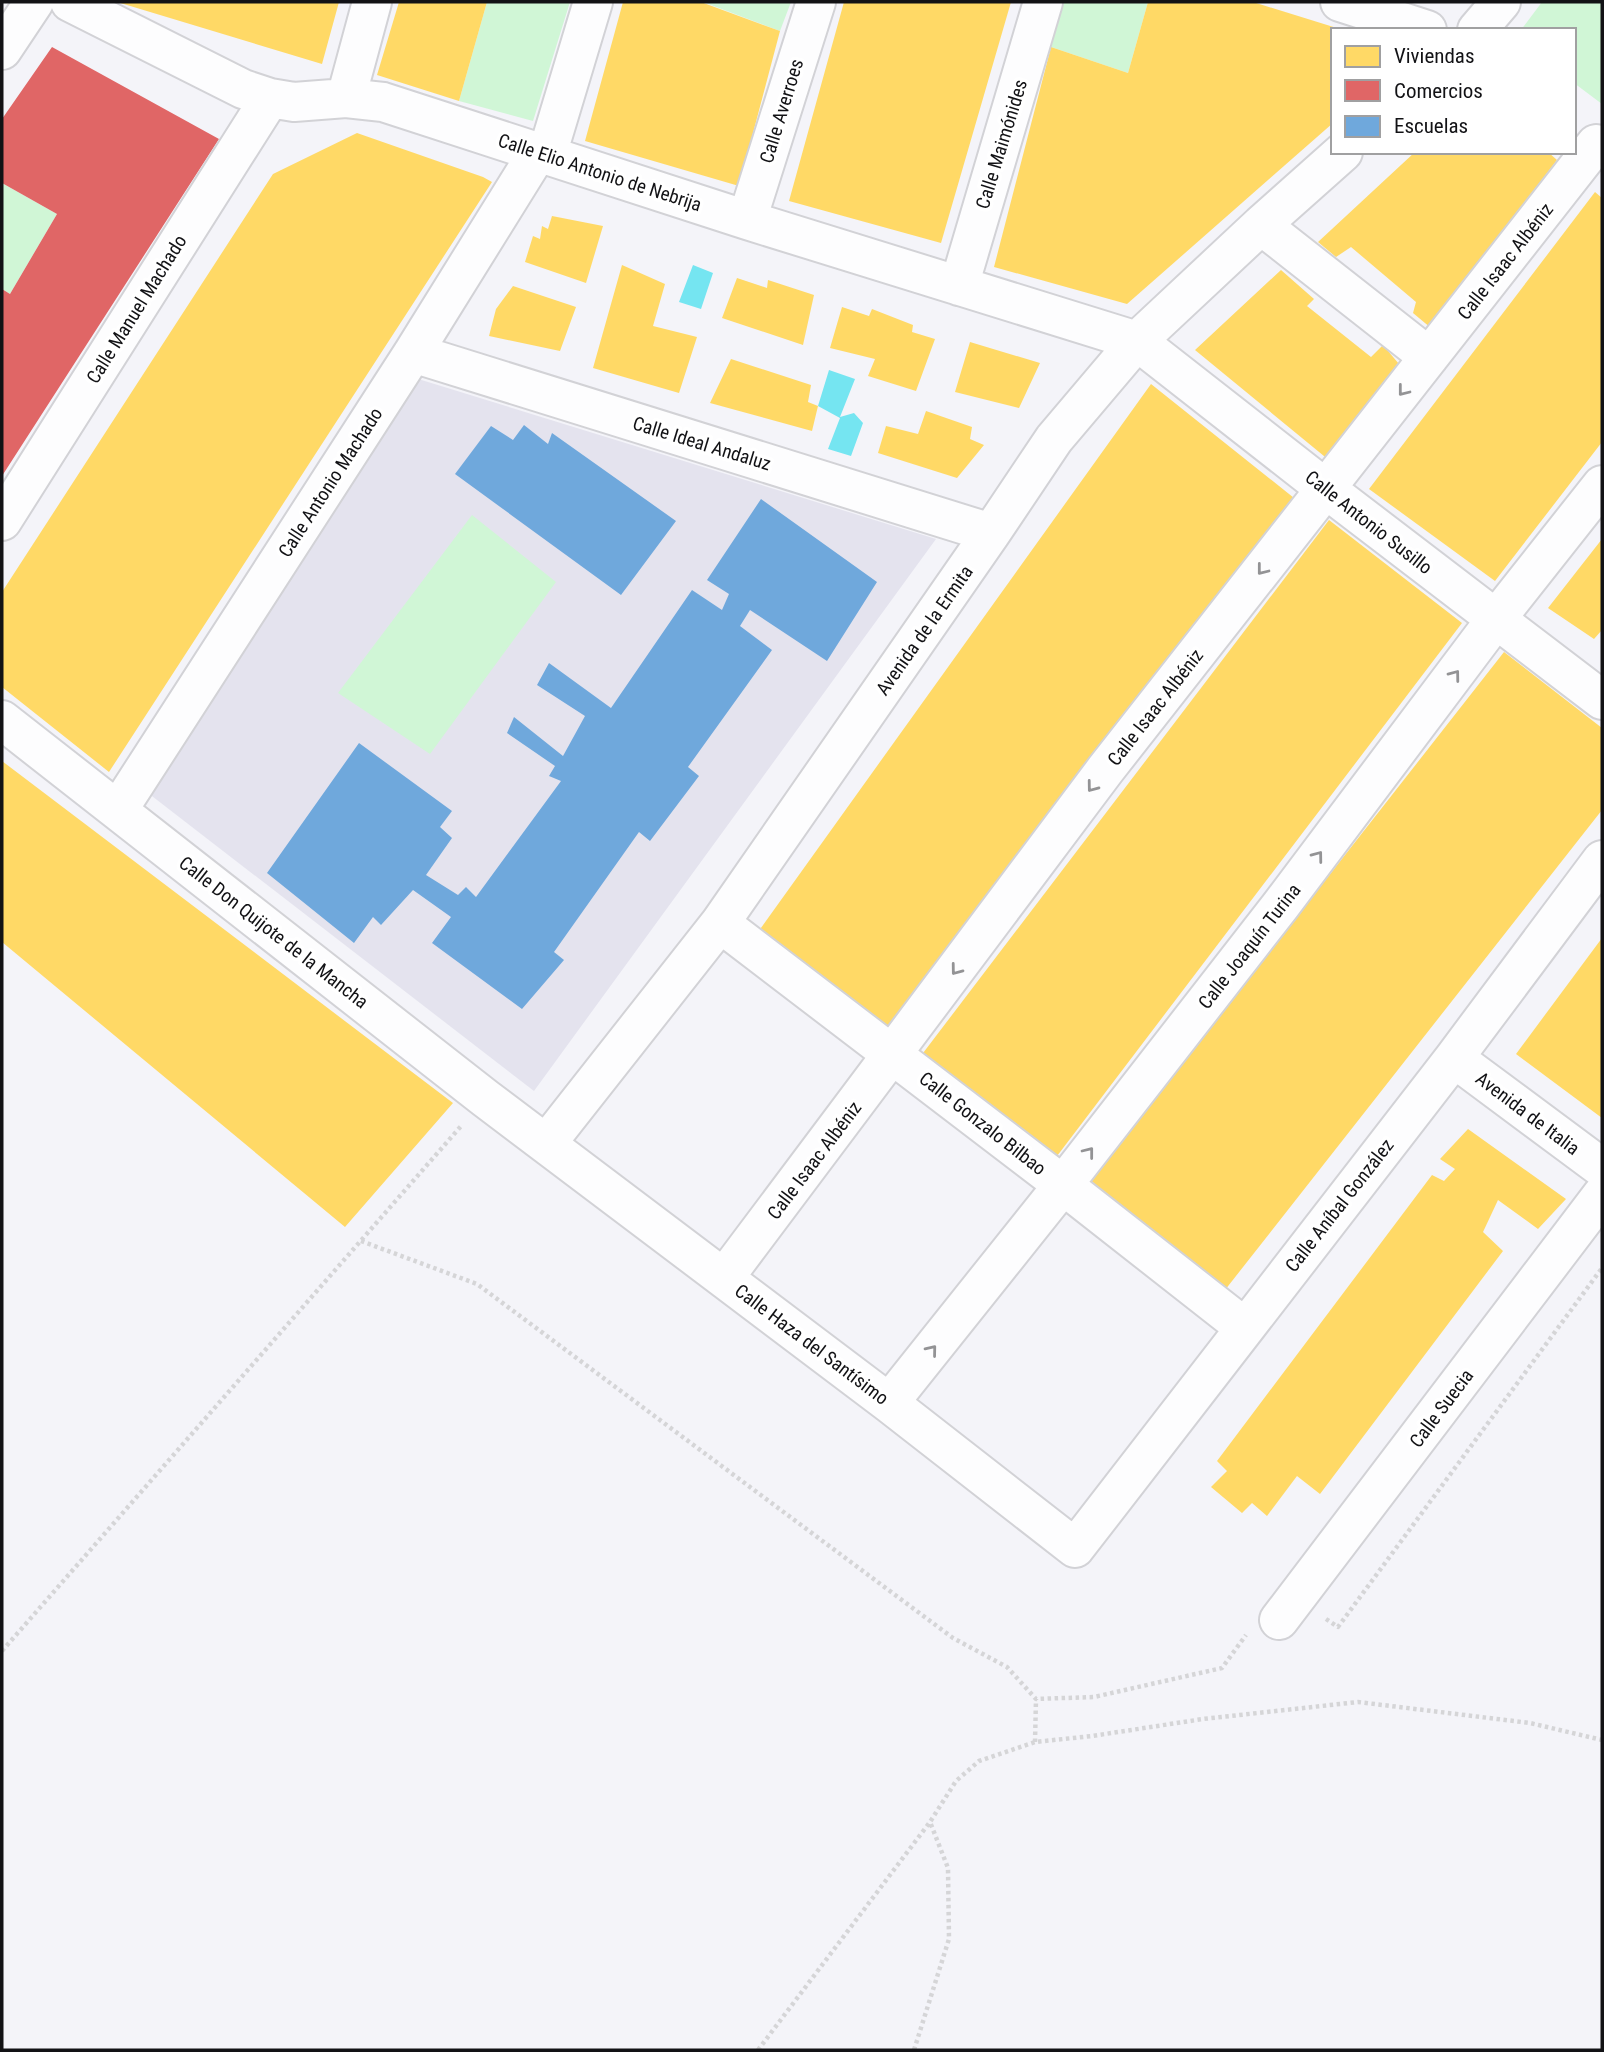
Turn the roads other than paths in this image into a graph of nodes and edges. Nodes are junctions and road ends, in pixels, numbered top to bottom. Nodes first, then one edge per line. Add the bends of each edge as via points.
1 (34, 2) edge
2 (70, 2) edge
3 (372, 2) edge
4 (593, 2) edge
5 (816, 2) edge
6 (1043, 2) edge
7 (1340, 2) edge
8 (1501, 2) edge
9 (1421, 28) edge
10 (1480, 28) edge
11 (2, 50) edge
12 (270, 98) junction
13 (346, 98) junction
14 (1591, 140) edge
15 (542, 153) junction
16 (1341, 154) edge
17 (747, 220) junction
18 (1261, 225) junction
19 (959, 286) junction
20 (1137, 341) junction
21 (413, 353) junction
22 (1429, 357) junction
23 (1602, 485) edge
24 (1326, 489) junction
25 (2, 521) edge
26 (991, 533) junction
27 (1496, 619) junction
28 (1602, 700) edge
29 (2, 720) edge
30 (118, 810) junction
31 (1602, 860) edge
32 (720, 923) junction
33 (894, 1054) junction
34 (1454, 1058) junction
35 (546, 1144) junction
36 (1602, 1168) edge
37 (1063, 1185) junction
38 (1602, 1195) edge
39 (724, 1278) junction
40 (1244, 1327) junction
41 (889, 1403) junction
42 (1074, 1548) joint
43 (1279, 1620) dead end

1 - 11 street
2 - 12 street, Calle Elio Antonio de Nebrija via 243,89
3 - 13 street
4 - 15 street, Calle Antonio Machado
5 - 17 street, Calle Averroes
6 - 19 street, Calle Maimónides
7 - 9 street
8 - 10 street
12 - 13 street, Calle Elio Antonio de Nebrija via 294,102
12 - 25 street, Calle Manuel Machado
13 - 15 street, Calle Elio Antonio de Nebrija via 383,102
14 - 22 street, Calle Isaac Albéniz
15 - 17 street, Calle Elio Antonio de Nebrija
15 - 21 street, Calle Antonio Machado
16 - 18 street, Avenida de la Ermita
17 - 19 street, Calle Elio Antonio de Nebrija
18 - 20 street, Avenida de la Ermita
18 - 22 street
19 - 20 street, Calle Elio Antonio de Nebrija
20 - 24 street, Calle Antonio Susillo
20 - 26 street, Avenida de la Ermita via 1054,439
21 - 26 street, Calle Ideal Andaluz
21 - 30 street, Calle Antonio Machado
22 -> 24 street, Calle Isaac Albéniz
23 - 27 street, Calle Joaquín Turina
24 - 27 street, Calle Antonio Susillo
24 -> 33 street, Calle Isaac Albéniz via 1105,770
26 - 32 street, Avenida de la Ermita
27 - 28 street, Calle Antonio Susillo
37 -> 27 street, Calle Joaquín Turina
29 - 30 street, Calle Don Quijote de la Mancha
30 - 35 street, Calle Don Quijote de la Mancha
31 - 34 street, Calle Aníbal González
32 - 33 street, Calle Gonzalo Bilbao
32 - 35 street, Avenida de la Ermita
33 - 37 street, Calle Gonzalo Bilbao
33 - 39 street, Calle Isaac Albéniz
34 - 36 street, Avenida de Italia
34 - 40 street, Calle Aníbal González
35 - 39 street, Calle Haza del Santísimo
37 - 40 street, Calle Gonzalo Bilbao
41 -> 37 street, Calle Joaquín Turina
38 - 43 street, Calle Suecia
39 - 41 street, Calle Haza del Santísimo
40 - 42 street, Calle Aníbal González
41 - 42 street, Calle Haza del Santísimo

